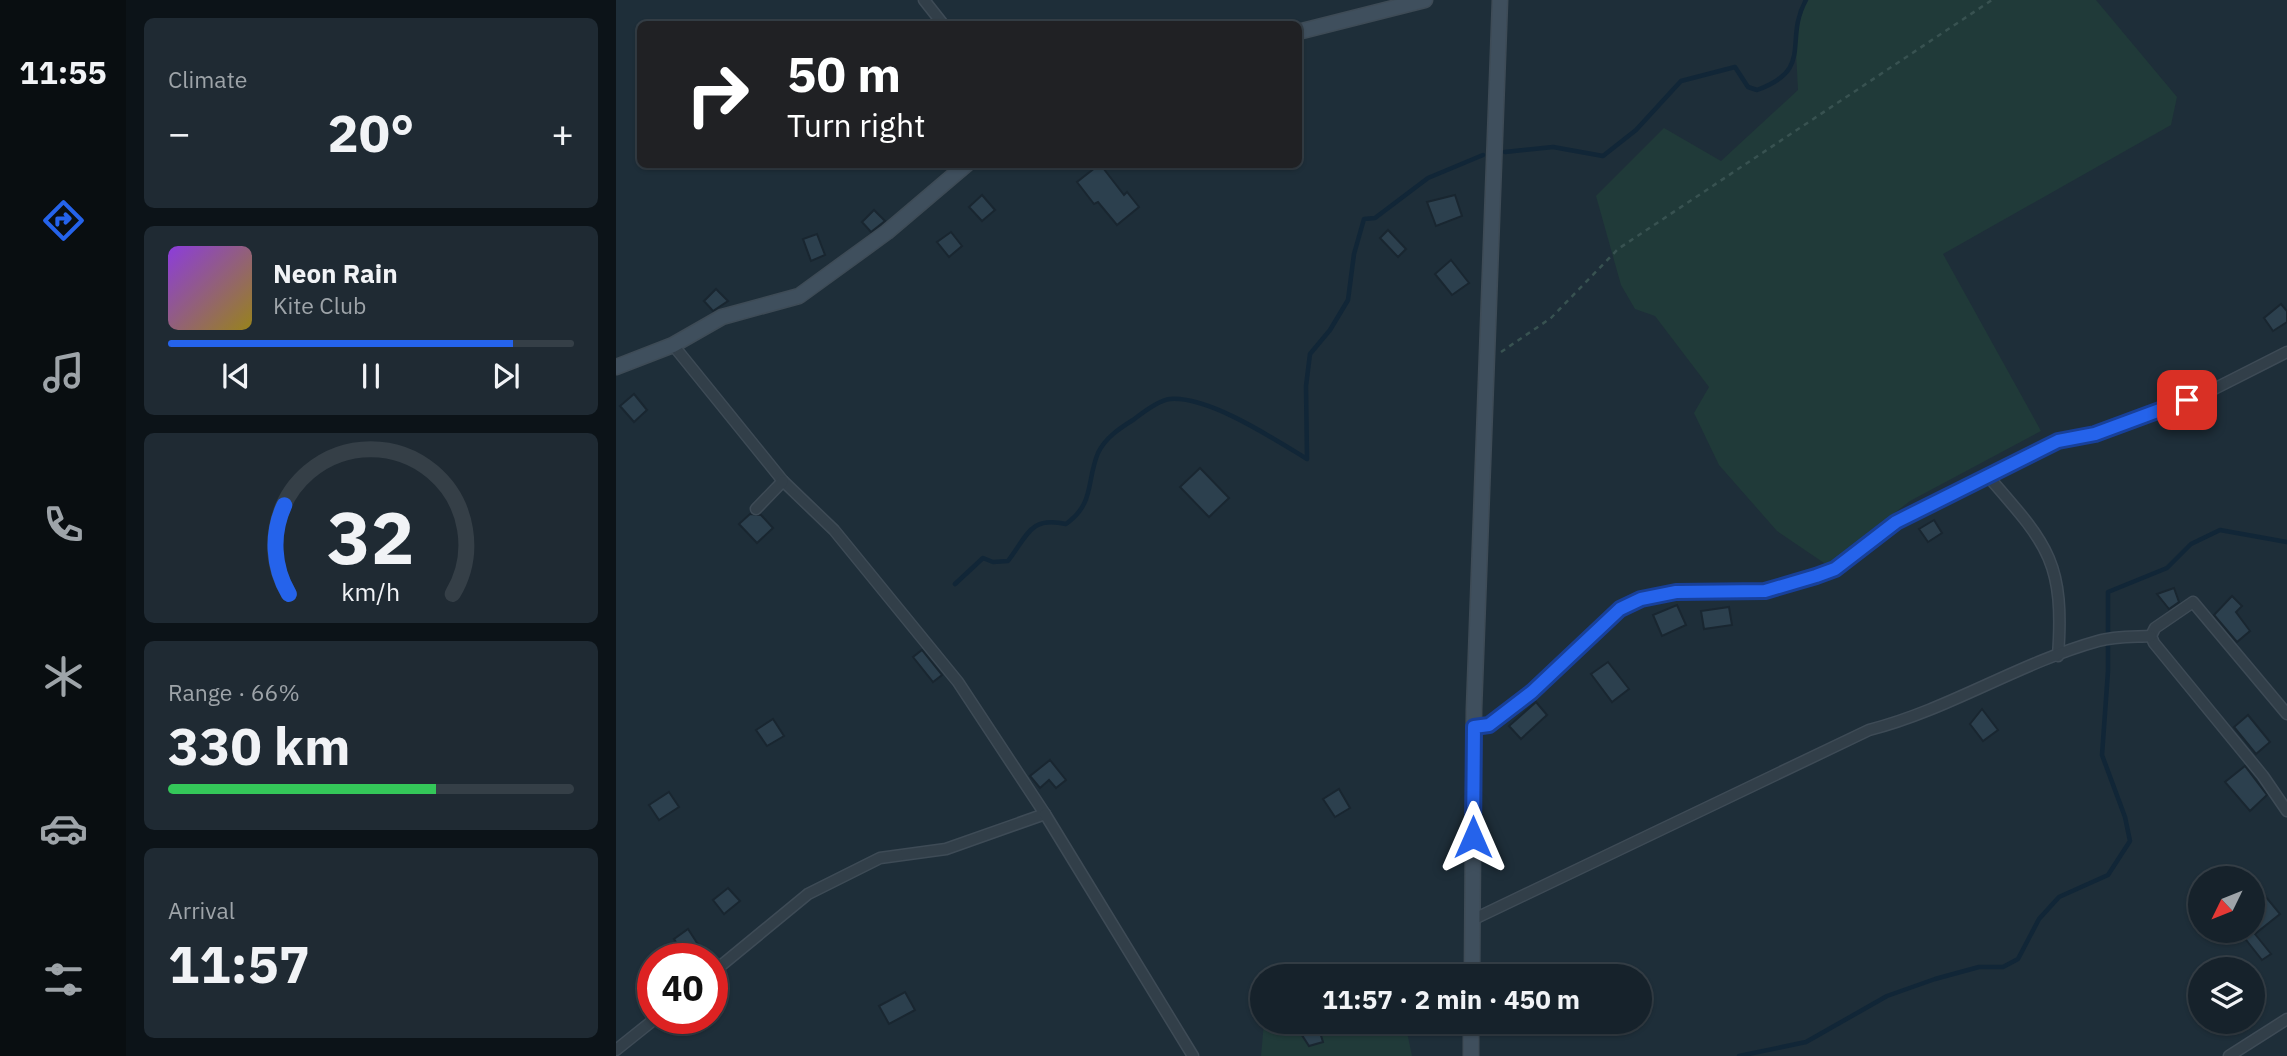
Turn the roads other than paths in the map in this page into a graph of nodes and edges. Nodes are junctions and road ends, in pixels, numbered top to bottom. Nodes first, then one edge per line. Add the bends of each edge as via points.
1 (924, 0) edge
2 (1424, 0) edge
3 (1500, 0) edge
4 (941, 21) edge
5 (1302, 31) edge
6 (962, 168) edge
7 (673, 345) junction
8 (2287, 352) edge
9 (616, 366) edge
10 (1987, 475) junction
11 (783, 481) junction
12 (756, 509) dead end
13 (2151, 636) junction
14 (2058, 656) junction
15 (2287, 714) edge
16 (1474, 727) junction
17 (2287, 811) edge
18 (1045, 814) junction
19 (1472, 920) junction
20 (728, 960) edge
21 (1472, 964) edge
22 (2287, 1019) edge
23 (637, 1033) edge
24 (1471, 1034) edge
25 (616, 1050) edge
26 (1194, 1056) edge
27 (1471, 1056) edge
28 (2229, 1056) edge

1 - 4 street
2 - 5 street
3 - 16 street
6 - 7 street via 887,232 799,296 722,317
7 - 9 street
7 - 11 street
8 - 10 street via 2210,391 2095,434 2058,441
10 - 14 street via 2033,528 2054,565 2061,609
10 - 16 street via 1896,522 1835,569 1816,576 1765,591 1676,592 1620,609 1532,692 1489,725
11 - 12 street
11 - 18 street via 834,530 958,682
13 - 14 street via 2098,641
13 - 15 street via 2155,628 2193,603
13 - 17 street
14 - 19 street via 2031,663 1906,719 1868,730
16 - 19 street
18 - 20 street via 946,849 880,858 808,894
18 - 26 street
19 - 21 street
22 - 28 street
23 - 25 street
24 - 27 street

